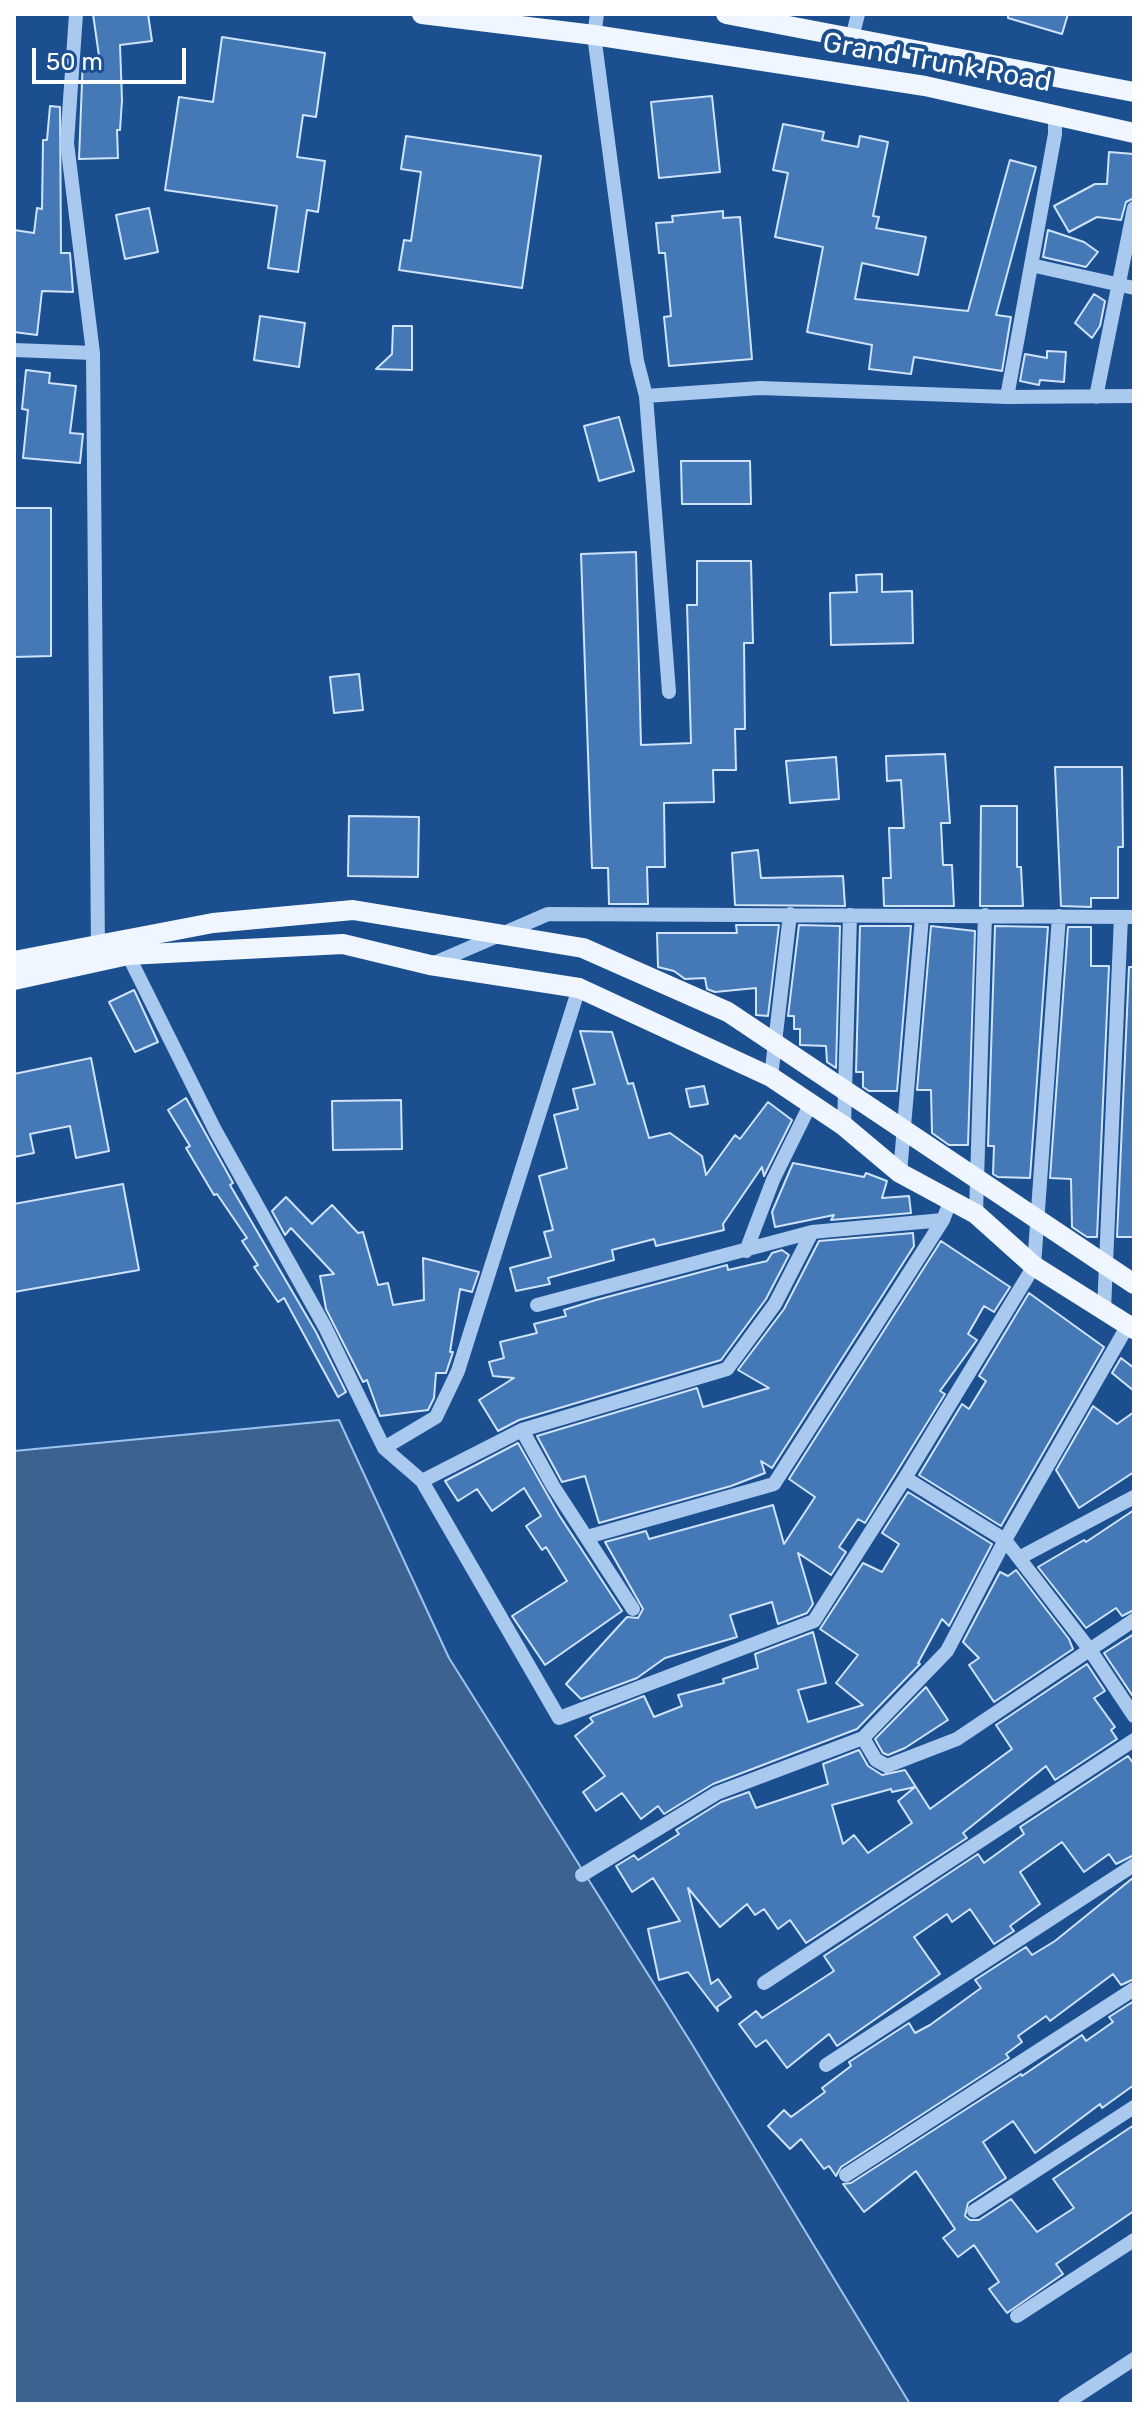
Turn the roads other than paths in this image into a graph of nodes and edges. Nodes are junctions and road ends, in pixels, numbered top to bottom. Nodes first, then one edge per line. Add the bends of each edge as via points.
1 (76, 14) edge
2 (422, 14) edge
3 (597, 14) edge
4 (726, 14) edge
5 (858, 14) edge
6 (757, 17) edge
7 (594, 35) junction
8 (852, 38) junction
9 (1134, 92) edge
10 (1055, 113) junction
11 (1134, 133) edge
12 (1134, 208) edge
13 (1031, 265) junction
14 (1127, 287) edge
15 (14, 350) edge
16 (93, 353) junction
17 (646, 396) junction
18 (1134, 396) edge
19 (1007, 397) junction
20 (1096, 397) junction
21 (669, 692) dead end
22 (790, 914) junction
23 (850, 915) junction
24 (985, 915) junction
25 (1059, 916) junction
26 (922, 917) junction
27 (1128, 917) edge
28 (501, 934) junction
29 (98, 953) junction
30 (128, 955) junction
31 (14, 961) edge
32 (430, 965) junction
33 (14, 980) edge
34 (579, 988) junction
35 (775, 1043) junction
36 (771, 1077) junction
37 (846, 1091) junction
38 (811, 1103) junction
39 (844, 1126) junction
40 (904, 1130) junction
41 (900, 1173) junction
42 (977, 1179) junction
43 (946, 1211) junction
44 (976, 1214) junction
45 (1038, 1220) junction
46 (812, 1232) junction
47 (746, 1251) junction
48 (1034, 1266) junction
49 (1106, 1266) junction
50 (1134, 1284) edge
51 (537, 1305) dead end
52 (1104, 1310) junction
53 (1131, 1327) edge
54 (522, 1430) junction
55 (384, 1448) junction
56 (905, 1478) junction
57 (422, 1481) junction
58 (1134, 1497) edge
59 (587, 1537) junction
60 (1005, 1540) junction
61 (1019, 1558) junction
62 (633, 1609) dead end
63 (1134, 1620) edge
64 (1090, 1650) junction
65 (1134, 1716) edge
66 (863, 1738) junction
67 (1134, 1740) edge
68 (1134, 1865) edge
69 (582, 1875) dead end
70 (764, 1983) dead end
71 (1134, 1989) edge
72 (826, 2065) dead end
73 (1134, 2107) edge
74 (846, 2175) dead end
75 (974, 2211) dead end
76 (1134, 2240) edge
77 (1017, 2316) dead end
78 (1134, 2359) edge
79 (1065, 2404) edge

1 - 16 street via 67,143
2 - 7 main road, Grand Trunk Road
3 - 7 street
4 - 6 main road
5 - 8 street
6 - 8 main road
7 - 10 main road, Grand Trunk Road via 925,86
7 - 17 street
8 - 9 main road
10 - 11 main road, Grand Trunk Road
10 - 13 street
12 - 14 street
13 - 14 street
13 - 19 street
14 - 20 street
15 - 16 street
16 - 29 street
17 - 19 street via 760,388
17 - 21 street
18 - 20 street
19 - 20 street
22 - 23 street
22 - 28 street via 548,914
22 - 35 street
23 - 26 street
23 - 37 street
24 - 25 street
24 - 26 street
24 - 42 street
25 - 27 street
25 - 45 street
26 - 40 street
27 - 49 street
28 - 29 main road via 353,910 213,923
28 - 32 street
28 - 35 main road via 583,948 728,1012
29 - 30 main road
29 - 31 main road
29 - 33 main road
30 - 32 main road via 343,944
30 - 55 street
32 - 34 main road
34 - 36 main road
34 - 55 street via 458,1371 436,1417
35 - 36 street
35 - 37 main road
36 - 38 main road
37 - 39 street
37 - 40 main road
38 - 39 main road
38 - 47 street
39 - 41 main road
40 - 41 street
40 - 42 main road
41 - 43 main road
42 - 44 street
42 - 45 main road
43 - 44 main road
43 - 46 street
43 - 59 street via 774,1484
44 - 48 main road
45 - 48 street
45 - 49 main road
46 - 47 street
46 - 54 street via 775,1304 727,1369
47 - 51 street
48 - 52 main road
48 - 56 street
49 - 50 main road
49 - 52 street
52 - 53 main road
53 - 60 street
54 - 57 street
54 - 59 street
55 - 57 street
56 - 57 street via 814,1621 559,1718
56 - 60 street
58 - 61 street
59 - 62 street
60 - 61 street
60 - 66 street via 947,1651
61 - 64 street
63 - 64 street
64 - 65 street
64 - 66 street via 957,1739 901,1761 887,1766 876,1760
66 - 69 street via 717,1793
67 - 70 street
68 - 72 street
71 - 74 street
73 - 75 street
76 - 77 street
78 - 79 street

